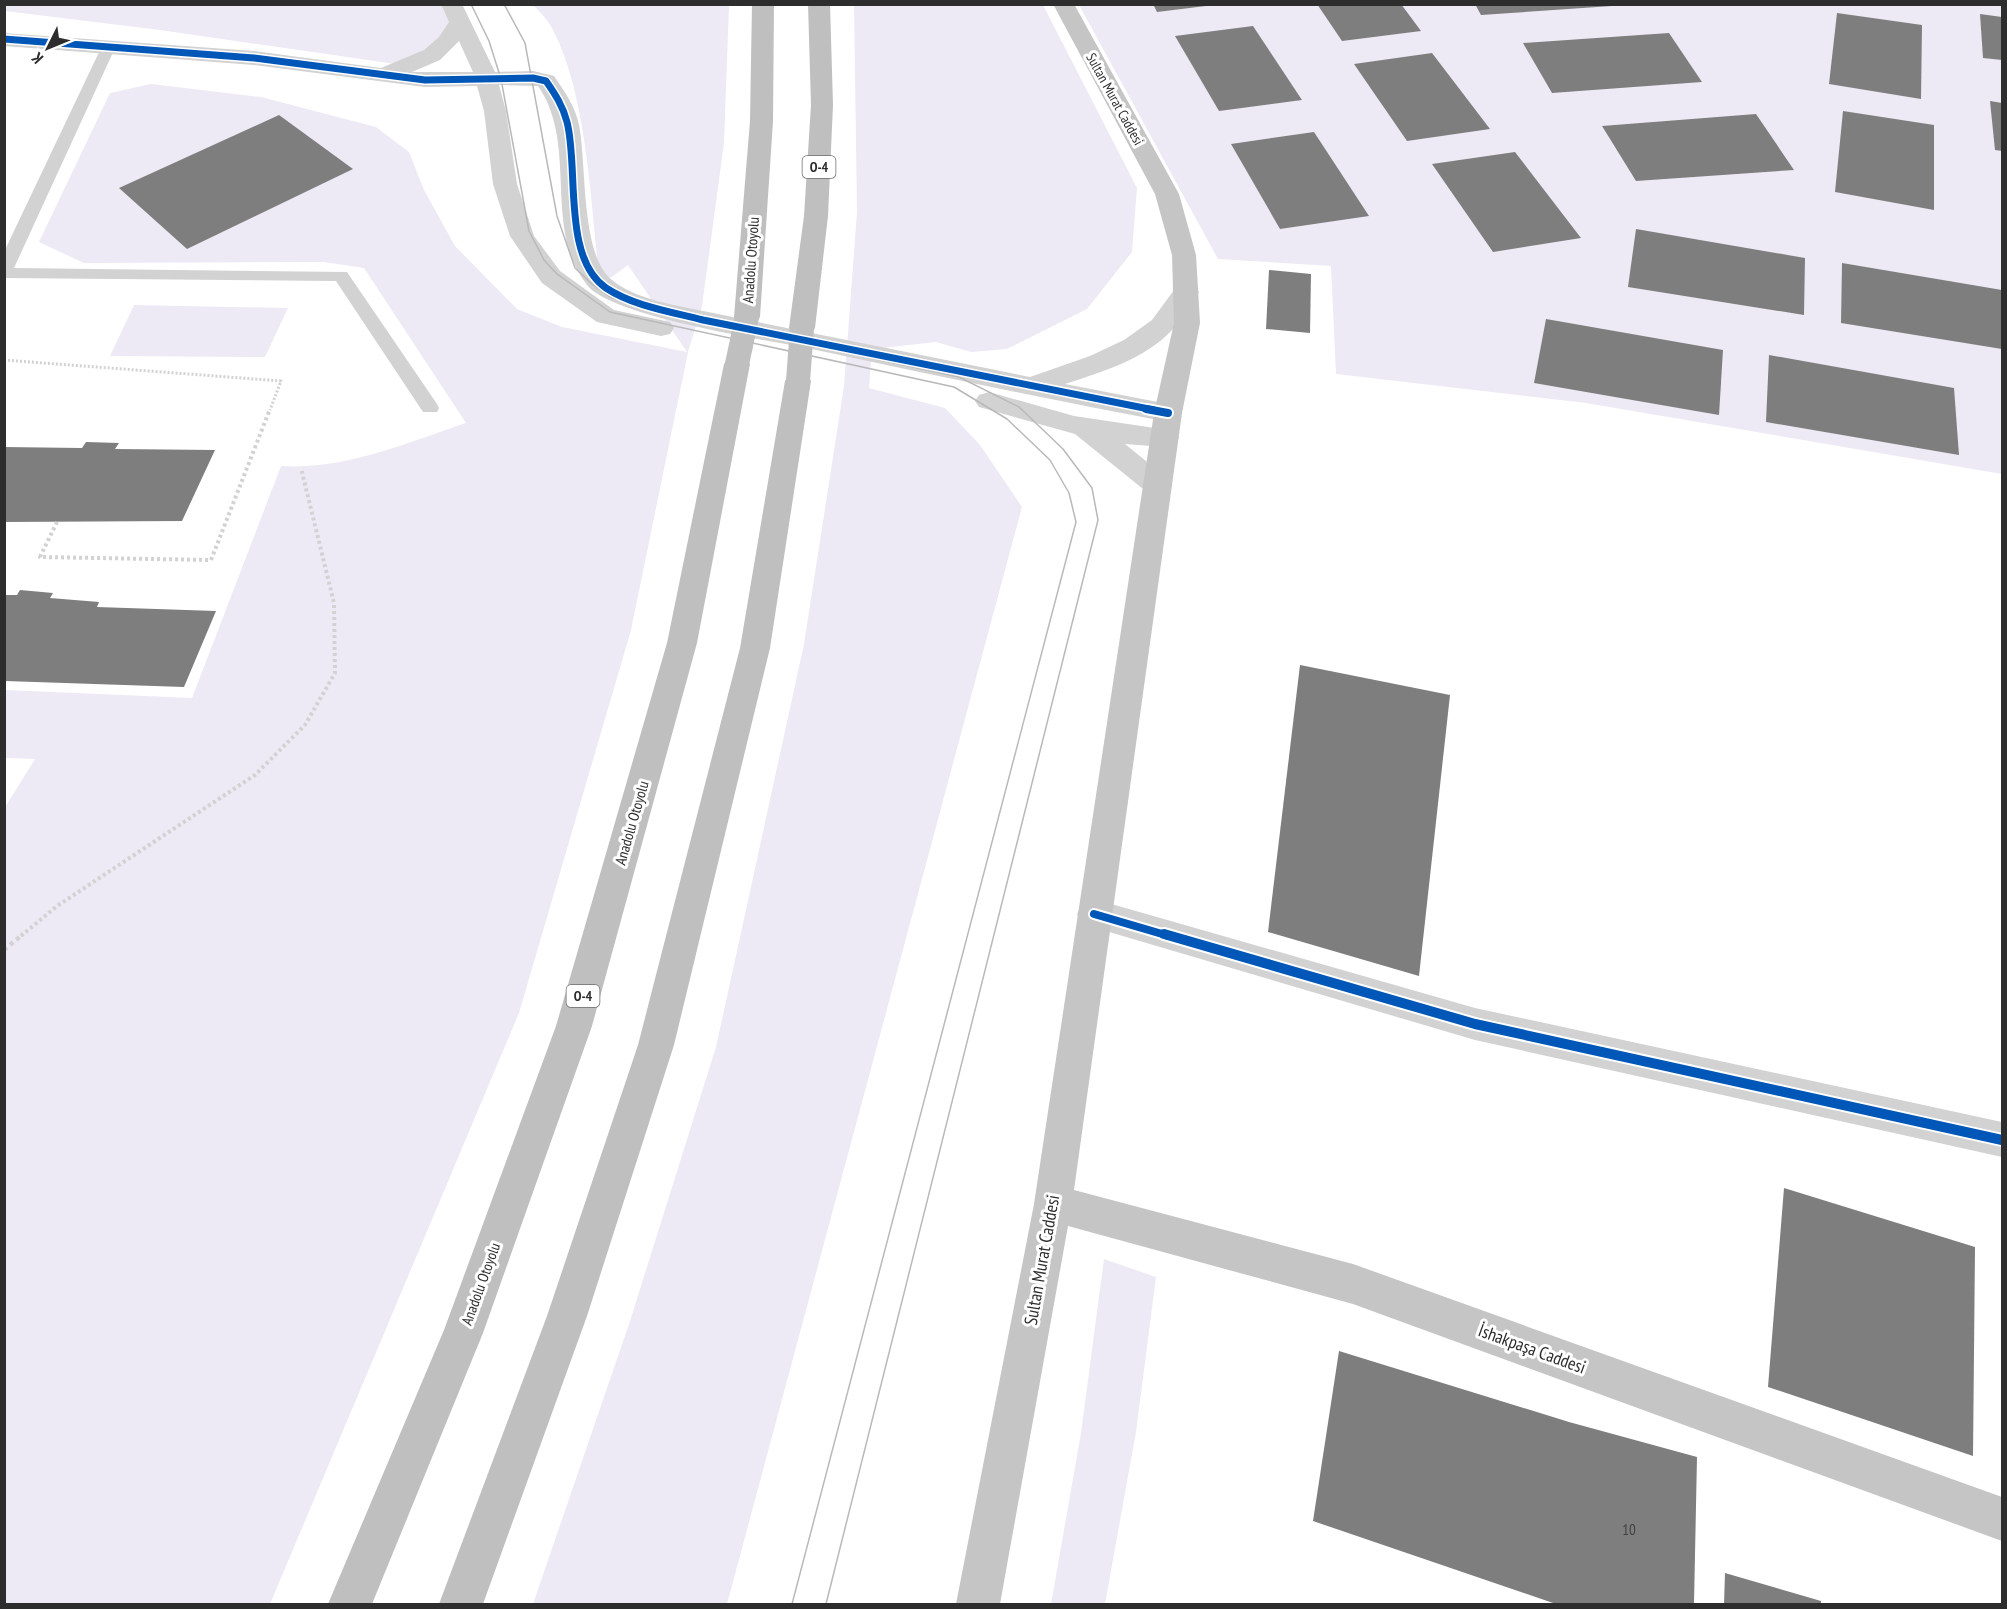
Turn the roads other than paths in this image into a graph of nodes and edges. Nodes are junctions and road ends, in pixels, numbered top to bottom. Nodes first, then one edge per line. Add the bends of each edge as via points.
1 (763, 4) edge
2 (819, 4) edge
3 (1063, 4) edge
4 (456, 13) edge
5 (4, 39) edge
6 (108, 48) junction
7 (204, 55) junction
8 (379, 74) junction
9 (486, 80) junction
10 (479, 106) junction
11 (4, 272) edge
12 (1186, 292) junction
13 (1027, 387) junction
14 (430, 408) dead end
15 (1074, 425) junction
16 (1166, 425) junction
17 (1158, 486) junction
18 (1094, 914) junction
19 (2002, 1140) edge
20 (1053, 1204) junction
21 (2002, 1519) edge
22 (350, 1605) edge
23 (461, 1605) edge
24 (978, 1605) edge

1 - 22 highway, Anadolu Otoyolu / O-4, bridge via 760,148 747,317 682,643 574,1026 463,1334
2 - 23 highway, O-4, bridge via 822,105 816,216 798,381 755,648 656,1045 567,1316
3 - 12 main road, Sultan Murat Caddesi via 1167,194 1184,255
4 - 8 street via 447,43 433,57
4 - 9 street
5 - 6 street
6 - 7 street
6 - 11 lane
7 - 8 street
7 - 10 street via 251,69
8 - 9 street via 425,80
9 - 10 street
9 - 13 street via 546,81 560,98 568,136 577,232 587,267 610,292 674,311
10 - 15 street via 522,236 551,277 606,316 1018,407
11 - 14 lane via 341,276
12 - 13 street via 1161,326 1123,351
12 - 16 main road, Sultan Murat Caddesi via 1187,323
13 - 16 street
15 - 16 street via 1118,434
15 - 17 street via 1108,445
16 - 17 main road, Sultan Murat Caddesi
17 - 18 main road, Sultan Murat Caddesi
18 - 19 street via 1475,1024
18 - 20 main road, Sultan Murat Caddesi
20 - 21 main road, İshakpaşa Caddesi via 1353,1284
20 - 24 main road, Sultan Murat Caddesi

